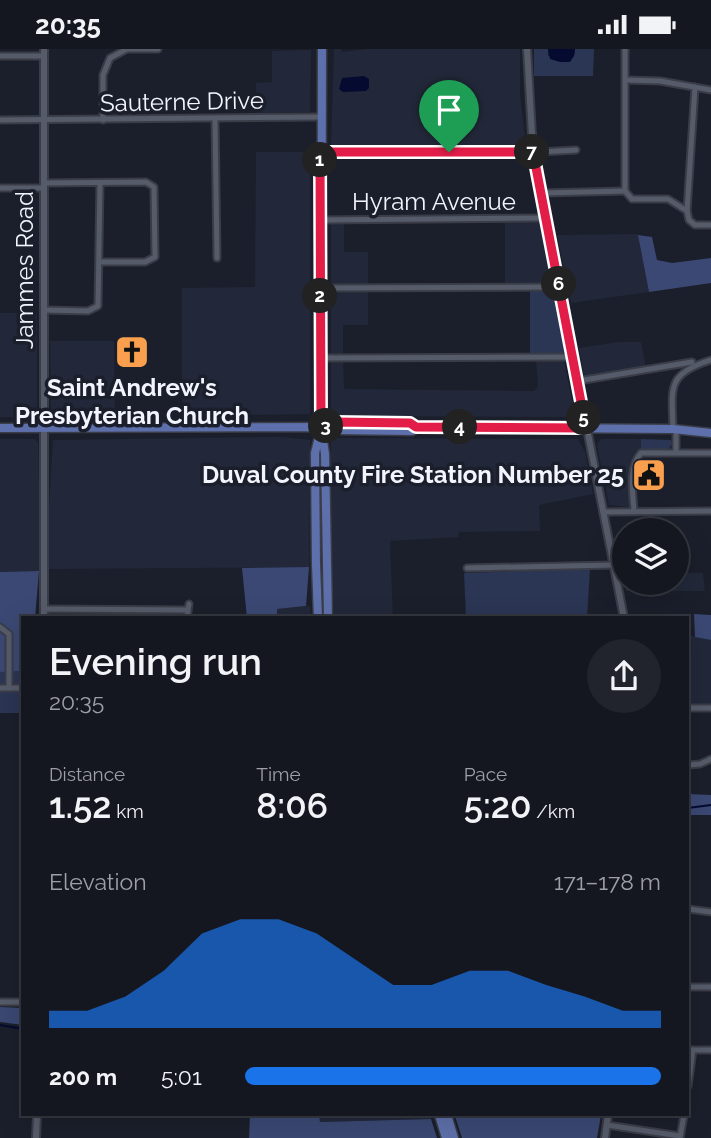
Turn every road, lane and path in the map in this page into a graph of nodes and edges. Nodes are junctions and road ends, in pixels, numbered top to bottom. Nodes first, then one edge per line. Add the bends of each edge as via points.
1 (158, 49) edge
2 (322, 49) edge
3 (527, 49) edge
4 (625, 49) edge
5 (44, 53) edge
6 (0, 56) edge
7 (626, 80) junction
8 (695, 87) junction
9 (711, 90) edge
10 (320, 117) junction
11 (215, 119) junction
12 (0, 120) edge
13 (44, 120) junction
14 (103, 120) junction
15 (576, 150) dead end
16 (320, 152) junction
17 (533, 152) junction
18 (100, 183) junction
19 (44, 186) junction
20 (0, 188) edge
21 (625, 191) junction
22 (543, 193) junction
23 (687, 211) junction
24 (547, 218) junction
25 (320, 220) junction
26 (711, 225) edge
27 (217, 258) dead end
28 (100, 263) junction
29 (559, 287) junction
30 (320, 288) junction
31 (44, 310) junction
32 (573, 357) junction
33 (320, 358) junction
34 (711, 360) edge
35 (692, 362) dead end
36 (578, 381) junction
37 (326, 426) junction
38 (0, 428) edge
39 (44, 428) junction
40 (586, 428) junction
41 (674, 429) junction
42 (711, 433) edge
43 (676, 452) junction
44 (711, 453) edge
45 (711, 510) edge
46 (634, 511) junction
47 (603, 512) junction
48 (612, 555) edge
49 (612, 565) edge
50 (467, 568) dead end
51 (620, 595) edge
52 (44, 609) junction
53 (44, 616) edge
54 (187, 616) edge
55 (323, 616) edge
56 (323, 616) edge
57 (624, 616) edge
58 (0, 627) edge
59 (0, 688) edge
60 (9, 688) junction
61 (21, 688) edge
62 (689, 708) edge
63 (711, 708) edge
64 (711, 759) edge
65 (689, 765) edge
66 (689, 909) edge
67 (711, 912) edge
68 (689, 987) edge
69 (711, 987) edge
70 (0, 1002) edge
71 (21, 1002) edge
72 (690, 1050) edge
73 (711, 1050) edge
74 (689, 1068) edge
75 (37, 1116) edge
76 (439, 1116) edge
77 (447, 1116) edge
78 (608, 1116) edge
79 (684, 1116) edge
80 (607, 1125) junction
81 (680, 1137) edge
82 (36, 1138) edge
83 (446, 1138) edge
84 (454, 1138) edge
85 (605, 1138) edge

1 - 14 street via 127,49 110,58 103,75
2 - 10 main road
3 - 17 street
4 - 7 street
5 - 6 street
5 - 13 street, Jammes Road
7 - 8 street
7 - 21 street
8 - 9 street
8 - 23 street
10 - 11 street, Sauterne Drive
10 - 16 main road
11 - 14 street, Sauterne Drive
11 - 27 street
12 - 13 street, Sauterne Drive
13 - 14 street, Sauterne Drive
13 - 19 street, Jammes Road
15 - 17 street
16 - 17 street
16 - 25 main road
17 - 22 street
18 - 19 street
18 - 28 street
18 - 28 street via 146,182 156,191 153,260
19 - 20 street
19 - 31 street, Jammes Road
21 - 22 street
21 - 23 street via 632,199 668,199
22 - 24 street
23 - 26 street via 695,225
24 - 25 street, Hyram Avenue
24 - 29 street
25 - 30 main road
28 - 31 street via 96,308
29 - 30 street
29 - 32 street
30 - 33 main road
31 - 39 street, Jammes Road
32 - 33 street
32 - 36 street
33 - 37 main road
34 - 41 street via 684,372 675,383 671,397
35 - 36 street
36 - 40 street
37 - 39 main road
37 - 40 main road via 334,422
37 - 55 main road via 316,453 316,575
37 - 56 main road
38 - 39 main road
39 - 52 street, Jammes Road
40 - 41 main road
40 - 47 street
41 - 42 main road
41 - 43 street
43 - 44 street
43 - 46 street via 638,455
45 - 46 street
46 - 47 street
47 - 48 street
49 - 50 street
51 - 57 street
52 - 53 street, Jammes Road
52 - 54 street via 188,607
58 - 60 street via 9,634
59 - 60 street
60 - 61 street
62 - 63 street
64 - 65 street
66 - 67 street
68 - 69 street
70 - 71 street
72 - 73 street
72 - 74 street
75 - 82 street
76 - 83 main road
77 - 84 main road
78 - 80 street
79 - 81 street
80 - 81 street
80 - 85 street

